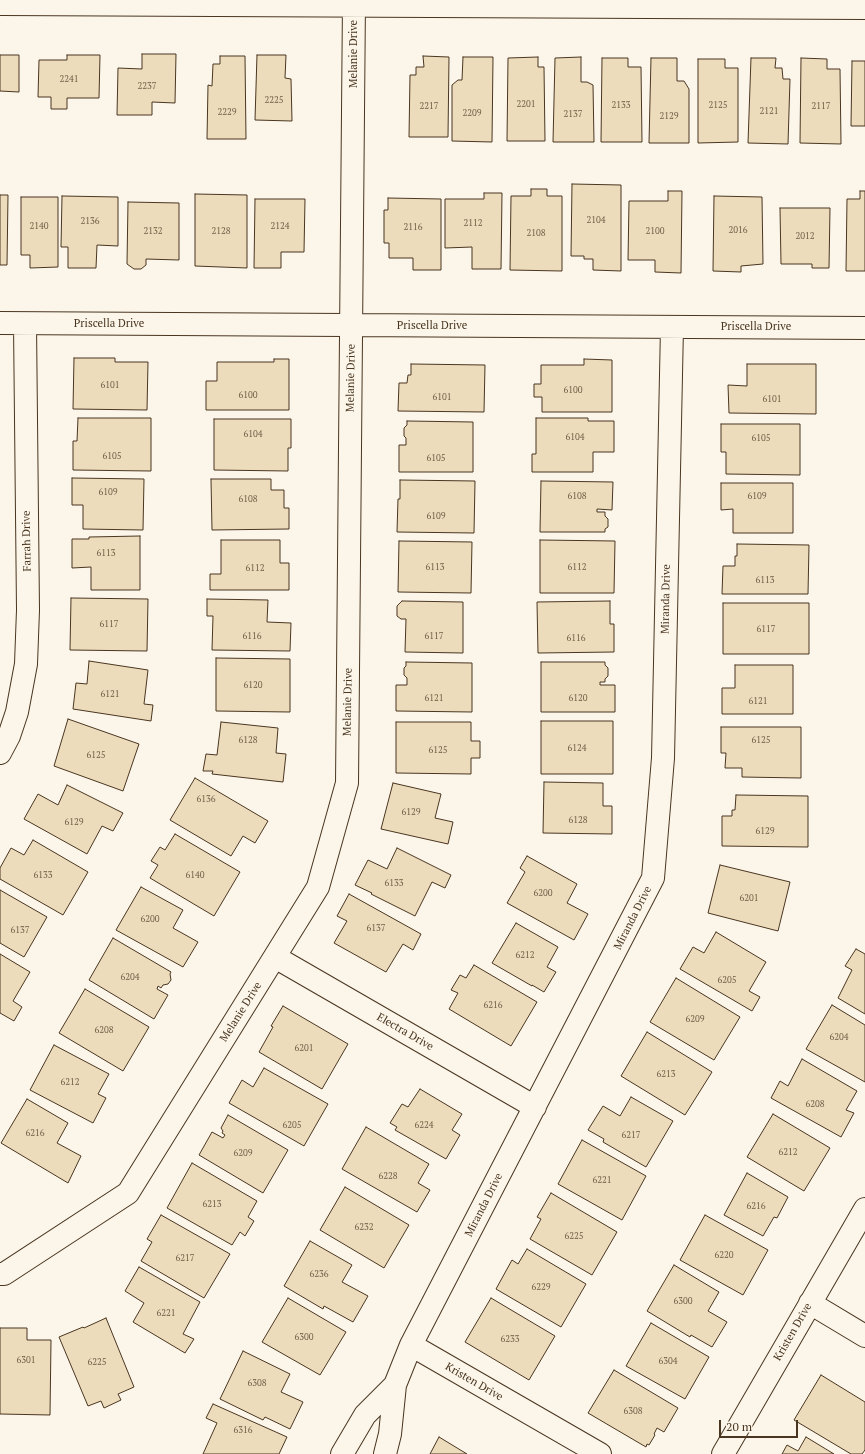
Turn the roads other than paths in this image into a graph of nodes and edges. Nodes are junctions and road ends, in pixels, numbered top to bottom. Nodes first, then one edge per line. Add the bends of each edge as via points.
1 (13, 3) edge
2 (354, 3) edge
3 (865, 8) edge
4 (0, 323) edge
5 (25, 324) junction
6 (351, 325) junction
7 (672, 327) junction
8 (865, 328) edge
9 (0, 753) edge
10 (275, 957) junction
11 (535, 1107) junction
12 (865, 1209) edge
13 (0, 1274) edge
14 (810, 1303) junction
15 (865, 1336) edge
16 (412, 1345) junction
17 (395, 1385) junction
18 (342, 1454) edge
19 (385, 1454) edge
20 (600, 1454) edge
21 (723, 1454) edge

1 - 2 street
2 - 3 street
2 - 6 street, Melanie Drive
4 - 5 street, Priscella Drive
5 - 6 street, Priscella Drive
5 - 9 street, Farrah Drive via 28,610 26,664 17,712
6 - 7 street, Priscella Drive
6 - 10 street, Melanie Drive via 347,783 318,887
7 - 8 street, Priscella Drive
7 - 11 street, Miranda Drive via 663,758 653,878
10 - 11 street, Electra Drive
10 - 13 street, Melanie Drive via 128,1193 4,1274
11 - 16 street, Miranda Drive
12 - 14 street, Kristen Drive
14 - 15 street
14 - 21 street, Kristen Drive
16 - 17 street, Miranda Drive
16 - 20 street, Kristen Drive
17 - 18 street, Miranda Drive via 365,1415
17 - 19 street, Miranda Drive via 390,1434

